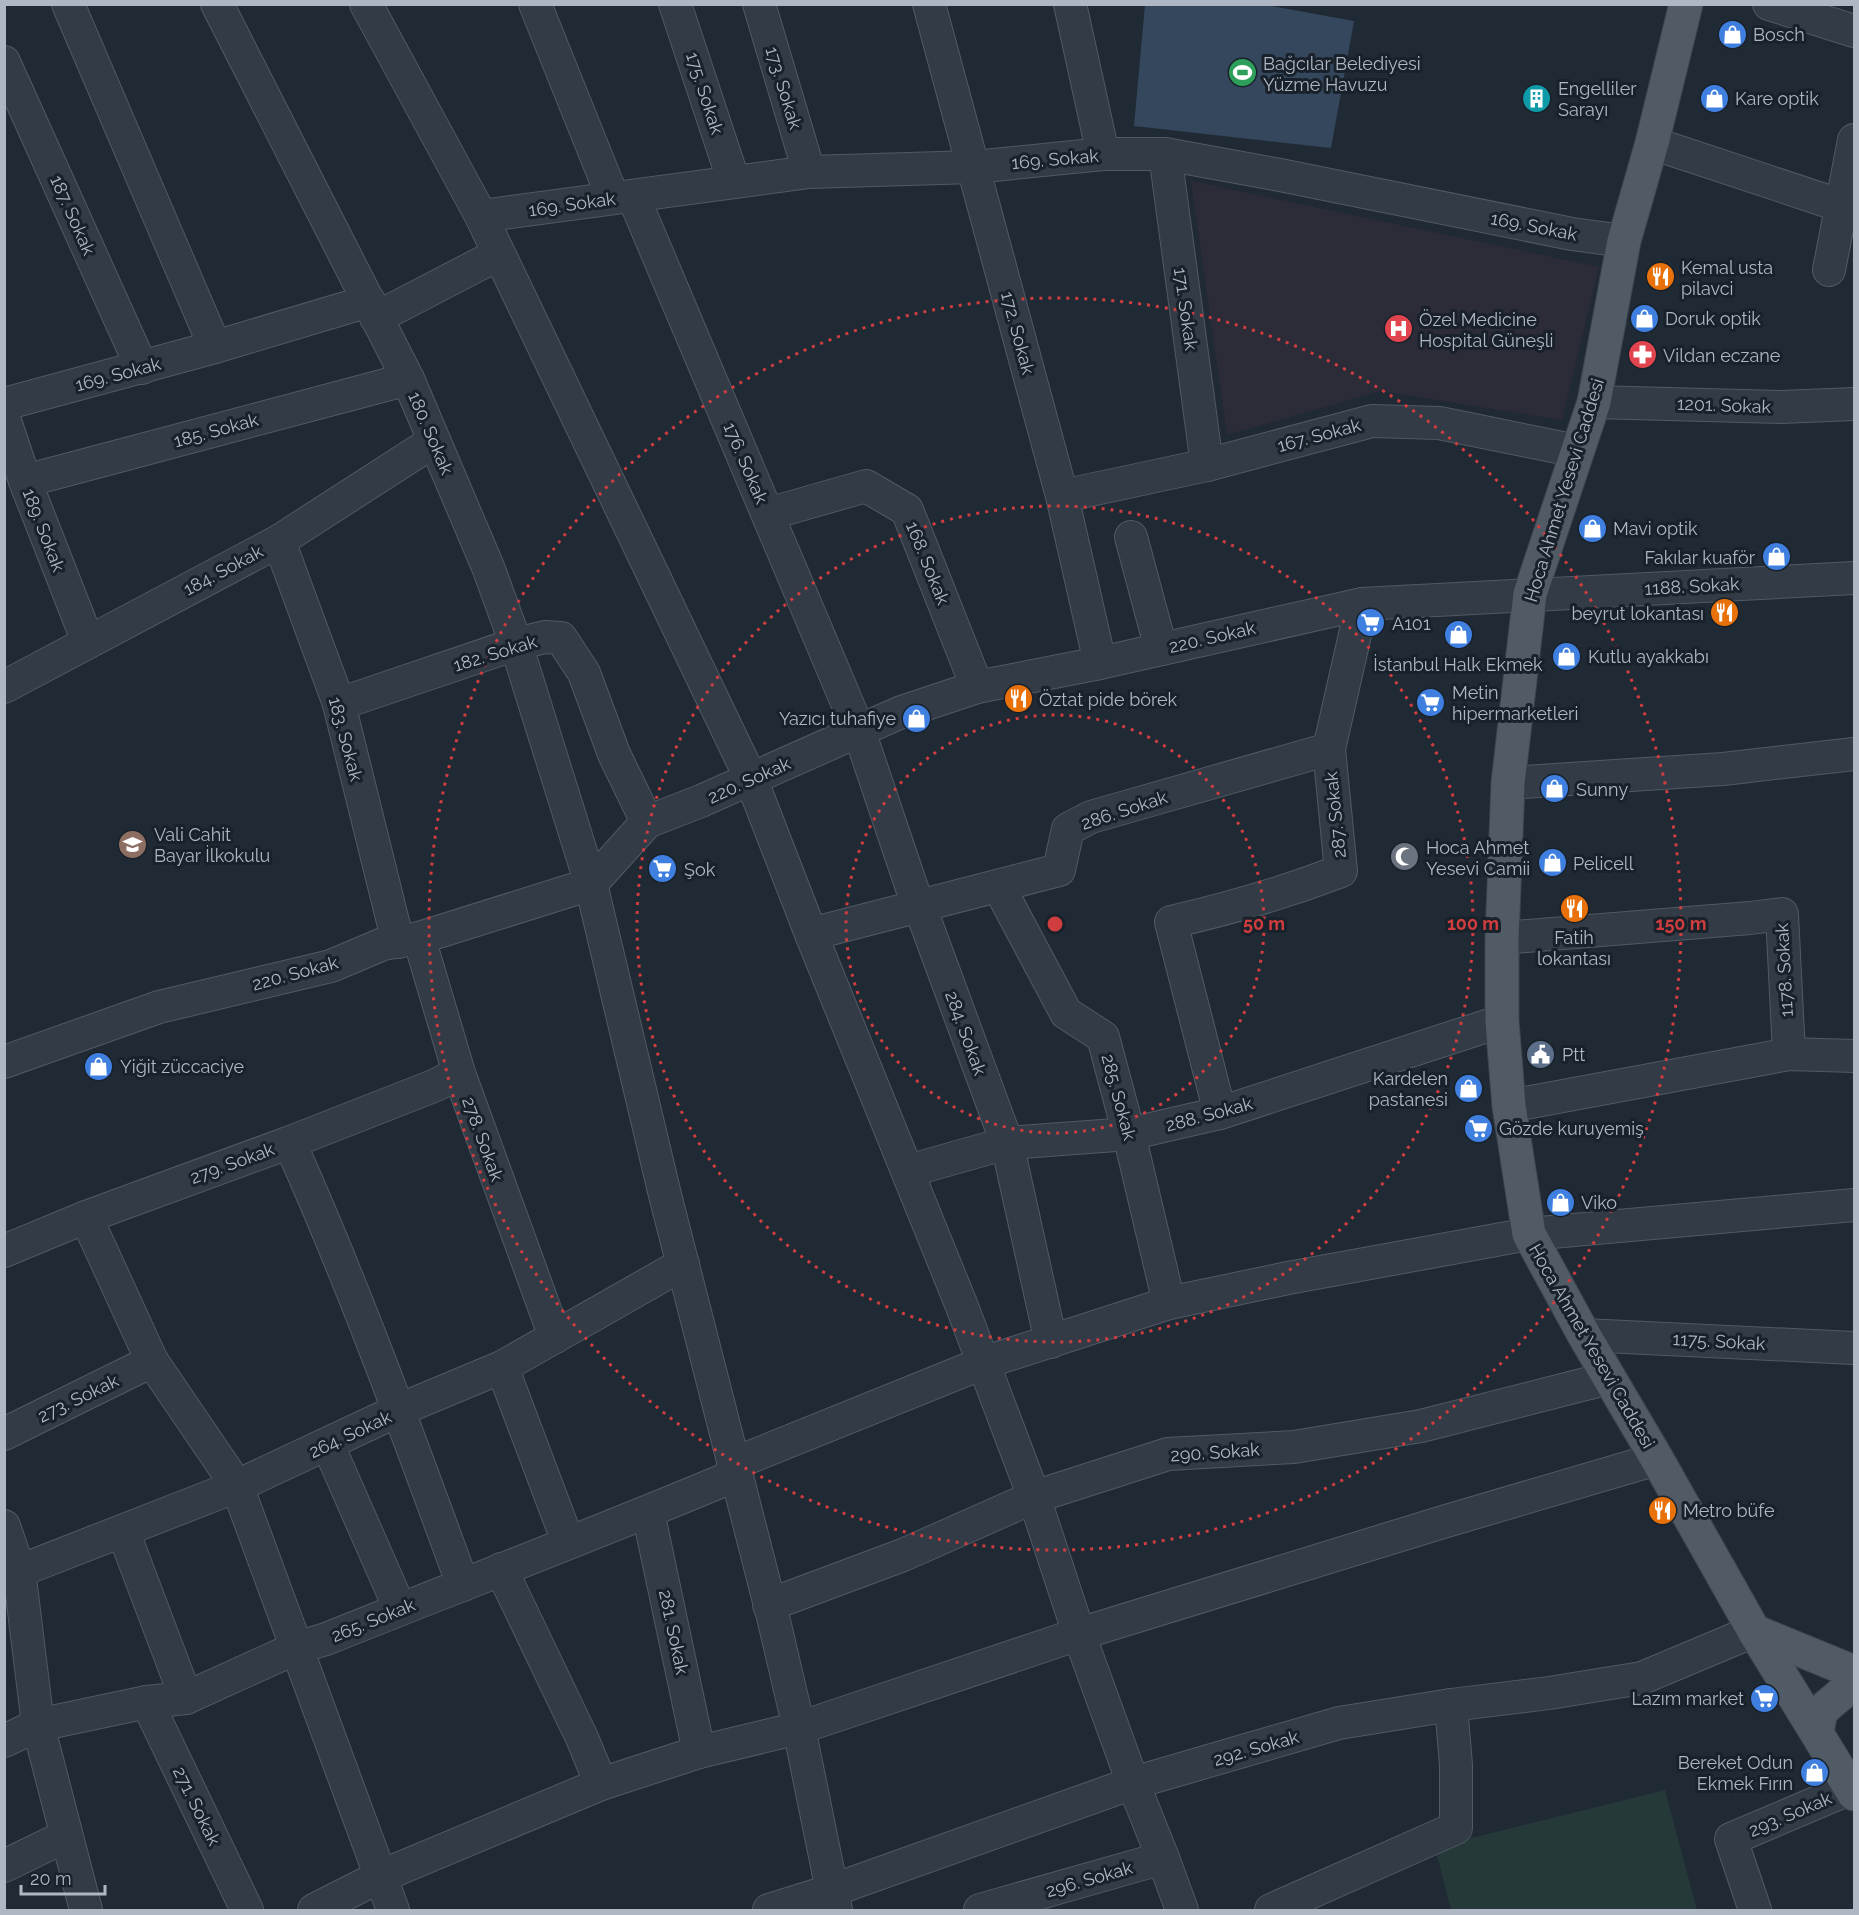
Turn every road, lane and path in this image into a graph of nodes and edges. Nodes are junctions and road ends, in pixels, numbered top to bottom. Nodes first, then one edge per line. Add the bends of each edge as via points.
1 (68, 4) edge
2 (217, 4) edge
3 (366, 4) edge
4 (535, 4) edge
5 (675, 4) edge
6 (759, 4) edge
7 (929, 4) edge
8 (1070, 4) edge
9 (1769, 4) edge
10 (1685, 5) edge
11 (1854, 31) edge
12 (4, 62) edge
13 (1854, 140) edge
14 (1652, 143) junction
15 (1103, 154) junction
16 (1165, 154) junction
17 (974, 167) junction
18 (809, 172) junction
19 (734, 182) junction
20 (623, 197) junction
21 (1842, 206) junction
22 (481, 216) junction
23 (1624, 241) junction
24 (499, 254) junction
25 (1829, 270) dead end
26 (372, 309) junction
27 (215, 347) junction
28 (142, 368) junction
29 (408, 379) junction
30 (1594, 402) junction
31 (1854, 404) edge
32 (4, 405) edge
33 (4, 418) edge
34 (434, 441) junction
35 (1577, 451) junction
36 (1207, 465) junction
37 (25, 481) junction
38 (1062, 496) junction
39 (768, 514) junction
40 (1131, 537) dead end
41 (279, 541) junction
42 (1854, 578) edge
43 (1530, 594) junction
44 (1362, 604) junction
45 (88, 642) junction
46 (516, 644) junction
47 (1161, 649) junction
48 (1100, 663) junction
49 (4, 687) edge
50 (977, 687) junction
51 (339, 704) junction
52 (859, 731) junction
53 (1329, 749) junction
54 (1854, 754) edge
55 (751, 779) junction
56 (1508, 783) junction
57 (647, 822) junction
58 (591, 884) junction
59 (999, 887) junction
60 (920, 907) junction
61 (811, 934) junction
62 (1502, 938) junction
63 (408, 940) junction
64 (1502, 1021) junction
65 (1789, 1054) junction
66 (1854, 1056) edge
67 (6, 1057) edge
68 (459, 1073) junction
69 (1509, 1106) junction
70 (1220, 1113) junction
71 (1129, 1134) junction
72 (288, 1143) junction
73 (1006, 1143) junction
74 (908, 1171) junction
75 (1854, 1205) edge
76 (86, 1217) junction
77 (1529, 1234) junction
78 (4, 1251) edge
79 (682, 1264) junction
80 (1169, 1303) junction
81 (1584, 1335) junction
82 (555, 1337) junction
83 (1051, 1341) junction
84 (1854, 1348) edge
85 (152, 1361) junction
86 (983, 1363) junction
87 (502, 1367) junction
88 (1609, 1377) junction
89 (399, 1410) junction
90 (4, 1434) edge
91 (328, 1445) junction
92 (1657, 1459) junction
93 (735, 1469) junction
94 (237, 1486) junction
95 (1034, 1497) junction
96 (648, 1512) junction
97 (4, 1526) edge
98 (123, 1531) junction
99 (568, 1542) junction
100 (501, 1569) junction
101 (12, 1574) edge
102 (463, 1585) junction
103 (769, 1605) junction
104 (400, 1610) junction
105 (1754, 1631) junction
106 (1079, 1634) junction
107 (296, 1648) junction
108 (1854, 1672) edge
109 (1854, 1688) edge
110 (186, 1698) junction
111 (147, 1702) junction
112 (1451, 1705) junction
113 (38, 1725) junction
114 (799, 1728) junction
115 (1817, 1732) junction
116 (4, 1741) edge
117 (699, 1752) junction
118 (1133, 1783) junction
119 (601, 1784) junction
120 (1853, 1791) edge
121 (66, 1836) junction
122 (1164, 1858) junction
123 (4, 1866) edge
124 (380, 1877) junction
125 (835, 1900) edge
126 (86, 1911) edge
127 (247, 1911) edge
128 (314, 1911) edge
129 (393, 1911) edge
130 (769, 1911) edge
131 (980, 1911) edge
132 (1182, 1911) edge
133 (1271, 1911) edge
134 (1755, 1911) edge

1 - 27 street
2 - 26 street, 180. Sokak
3 - 22 street
4 - 20 street, 176. Sokak
5 - 19 street, 175. Sokak
6 - 18 street, 173. Sokak
7 - 17 street, 172. Sokak
8 - 15 street
9 - 11 street
10 - 14 main road, Hoca Ahmet Yesevi Caddesi
12 - 28 street, 187. Sokak
13 - 21 street
14 - 21 street
14 - 23 main road, Hoca Ahmet Yesevi Caddesi
15 - 16 street, 169. Sokak
15 - 17 street, 169. Sokak
16 - 23 street, 169. Sokak
16 - 36 street, 171. Sokak
17 - 18 street, 169. Sokak
17 - 38 street, 172. Sokak
18 - 19 street, 169. Sokak
19 - 20 street, 169. Sokak
20 - 22 street, 169. Sokak
20 - 39 street, 176. Sokak
21 - 25 street
22 - 24 street
23 - 30 main road, Hoca Ahmet Yesevi Caddesi
24 - 26 street, 169. Sokak
24 - 55 street
26 - 27 street, 169. Sokak
26 - 29 street, 180. Sokak
27 - 28 street, 169. Sokak
28 - 32 street, 169. Sokak
29 - 34 street, 180. Sokak
29 - 37 street, 185. Sokak
30 - 31 street, 1201. Sokak via 1781,407
30 - 35 main road, Hoca Ahmet Yesevi Caddesi
33 - 37 street, 189. Sokak
34 - 41 street, 184. Sokak
34 - 46 street, 180. Sokak
35 - 36 street, 167. Sokak via 1439,423 1372,421
35 - 43 main road, Hoca Ahmet Yesevi Caddesi
36 - 38 street, 167. Sokak
37 - 45 street, 189. Sokak
38 - 48 street, 172. Sokak
39 - 50 street, 168. Sokak via 866,486 907,510
39 - 52 street, 176. Sokak
40 - 47 street
41 - 45 street, 184. Sokak
41 - 51 street, 183. Sokak
42 - 43 street, 1188. Sokak
43 - 44 street, 220. Sokak
43 - 56 main road, Hoca Ahmet Yesevi Caddesi
44 - 47 street, 220. Sokak
44 - 53 street, 287. Sokak
45 - 49 street, 184. Sokak
46 - 51 street, 182. Sokak
46 - 57 street, 182. Sokak via 561,638 584,673 614,754
46 - 58 street, 180. Sokak
47 - 48 street, 220. Sokak
48 - 50 street, 220. Sokak
50 - 52 street, 220. Sokak
51 - 63 street, 183. Sokak
52 - 55 street, 220. Sokak
52 - 60 street, 284. Sokak
53 - 59 street, 286. Sokak via 1091,817 1068,829 1059,870
53 - 70 street, 287. Sokak via 1341,871 1171,922
54 - 56 street via 1723,769
55 - 57 street, 220. Sokak
55 - 61 street
56 - 62 main road, Hoca Ahmet Yesevi Caddesi
57 - 58 street, 220. Sokak
58 - 63 street, 220. Sokak
58 - 79 street, 180. Sokak
59 - 60 street, 286. Sokak
59 - 71 street, 285. Sokak via 1066,1013 1103,1036
60 - 61 street, 286. Sokak
60 - 73 street, 284. Sokak
61 - 74 street
62 - 64 main road, Hoca Ahmet Yesevi Caddesi
62 - 65 street, 1178. Sokak via 1782,914
63 - 67 street, 220. Sokak via 383,944 331,966 159,1007
63 - 68 street, 278. Sokak
64 - 69 main road, Hoca Ahmet Yesevi Caddesi
64 - 70 street, 288. Sokak
65 - 66 street
65 - 69 street
68 - 72 street, 279. Sokak
68 - 82 street, 278. Sokak
69 - 77 main road, Hoca Ahmet Yesevi Caddesi
70 - 71 street, 288. Sokak
71 - 73 street, 288. Sokak
71 - 80 street, 285. Sokak
72 - 76 street, 279. Sokak
72 - 89 street via 315,1200
73 - 74 street, 288. Sokak
73 - 83 street, 284. Sokak
74 - 86 street
75 - 77 street, 265. Sokak
76 - 78 street, 279. Sokak
76 - 85 street
77 - 80 street, 265. Sokak
77 - 81 main road, Hoca Ahmet Yesevi Caddesi
79 - 82 street, 264. Sokak
79 - 93 street, 180. Sokak
80 - 83 street, 265. Sokak
81 - 84 street, 1175. Sokak
81 - 88 main road, Hoca Ahmet Yesevi Caddesi
82 - 87 street, 264. Sokak
83 - 86 street, 265. Sokak
85 - 90 street, 273. Sokak
85 - 94 street
86 - 93 street, 265. Sokak
86 - 95 street
87 - 89 street, 264. Sokak
87 - 99 street
88 - 92 main road, Hoca Ahmet Yesevi Caddesi
88 - 95 street, 290. Sokak via 1421,1426 1294,1447 1168,1454
89 - 91 street, 264. Sokak
89 - 102 street
91 - 94 street, 264. Sokak
91 - 104 street
92 - 105 main road, Hoca Ahmet Yesevi Caddesi
92 - 106 street
93 - 96 street, 265. Sokak
93 - 103 street, 180. Sokak
94 - 98 street, 264. Sokak
94 - 107 street
95 - 103 street, 290. Sokak via 903,1555
95 - 106 street
96 - 99 street, 265. Sokak
96 - 117 street, 281. Sokak
97 - 101 street
98 - 101 street, 264. Sokak
98 - 110 street
99 - 100 street, 265. Sokak
100 - 102 street, 265. Sokak
100 - 119 street
101 - 113 street
102 - 104 street, 265. Sokak
103 - 114 street, 180. Sokak
104 - 107 street, 265. Sokak
105 - 108 main road
105 - 112 street, 292. Sokak via 1642,1678
105 - 115 main road, Hoca Ahmet Yesevi Caddesi
106 - 114 street
106 - 118 street
107 - 110 street, 265. Sokak
107 - 124 street
109 - 115 main road via 1847,1689 1821,1711
110 - 111 street, 265. Sokak
111 - 113 street, 265. Sokak
111 - 127 street, 271. Sokak
112 - 118 street, 292. Sokak via 1340,1724
112 - 133 street via 1456,1828
113 - 116 street, 265. Sokak
113 - 121 street
114 - 117 street
114 - 125 street, 180. Sokak
115 - 120 main road, Hoca Ahmet Yesevi Caddesi
117 - 119 street
118 - 122 street
118 - 125 street, 292. Sokak
119 - 124 street
120 - 134 street, 293. Sokak via 1731,1839
121 - 123 street
121 - 126 street
122 - 131 street, 296. Sokak
122 - 132 street
124 - 128 street
124 - 129 street
125 - 130 street, 292. Sokak

